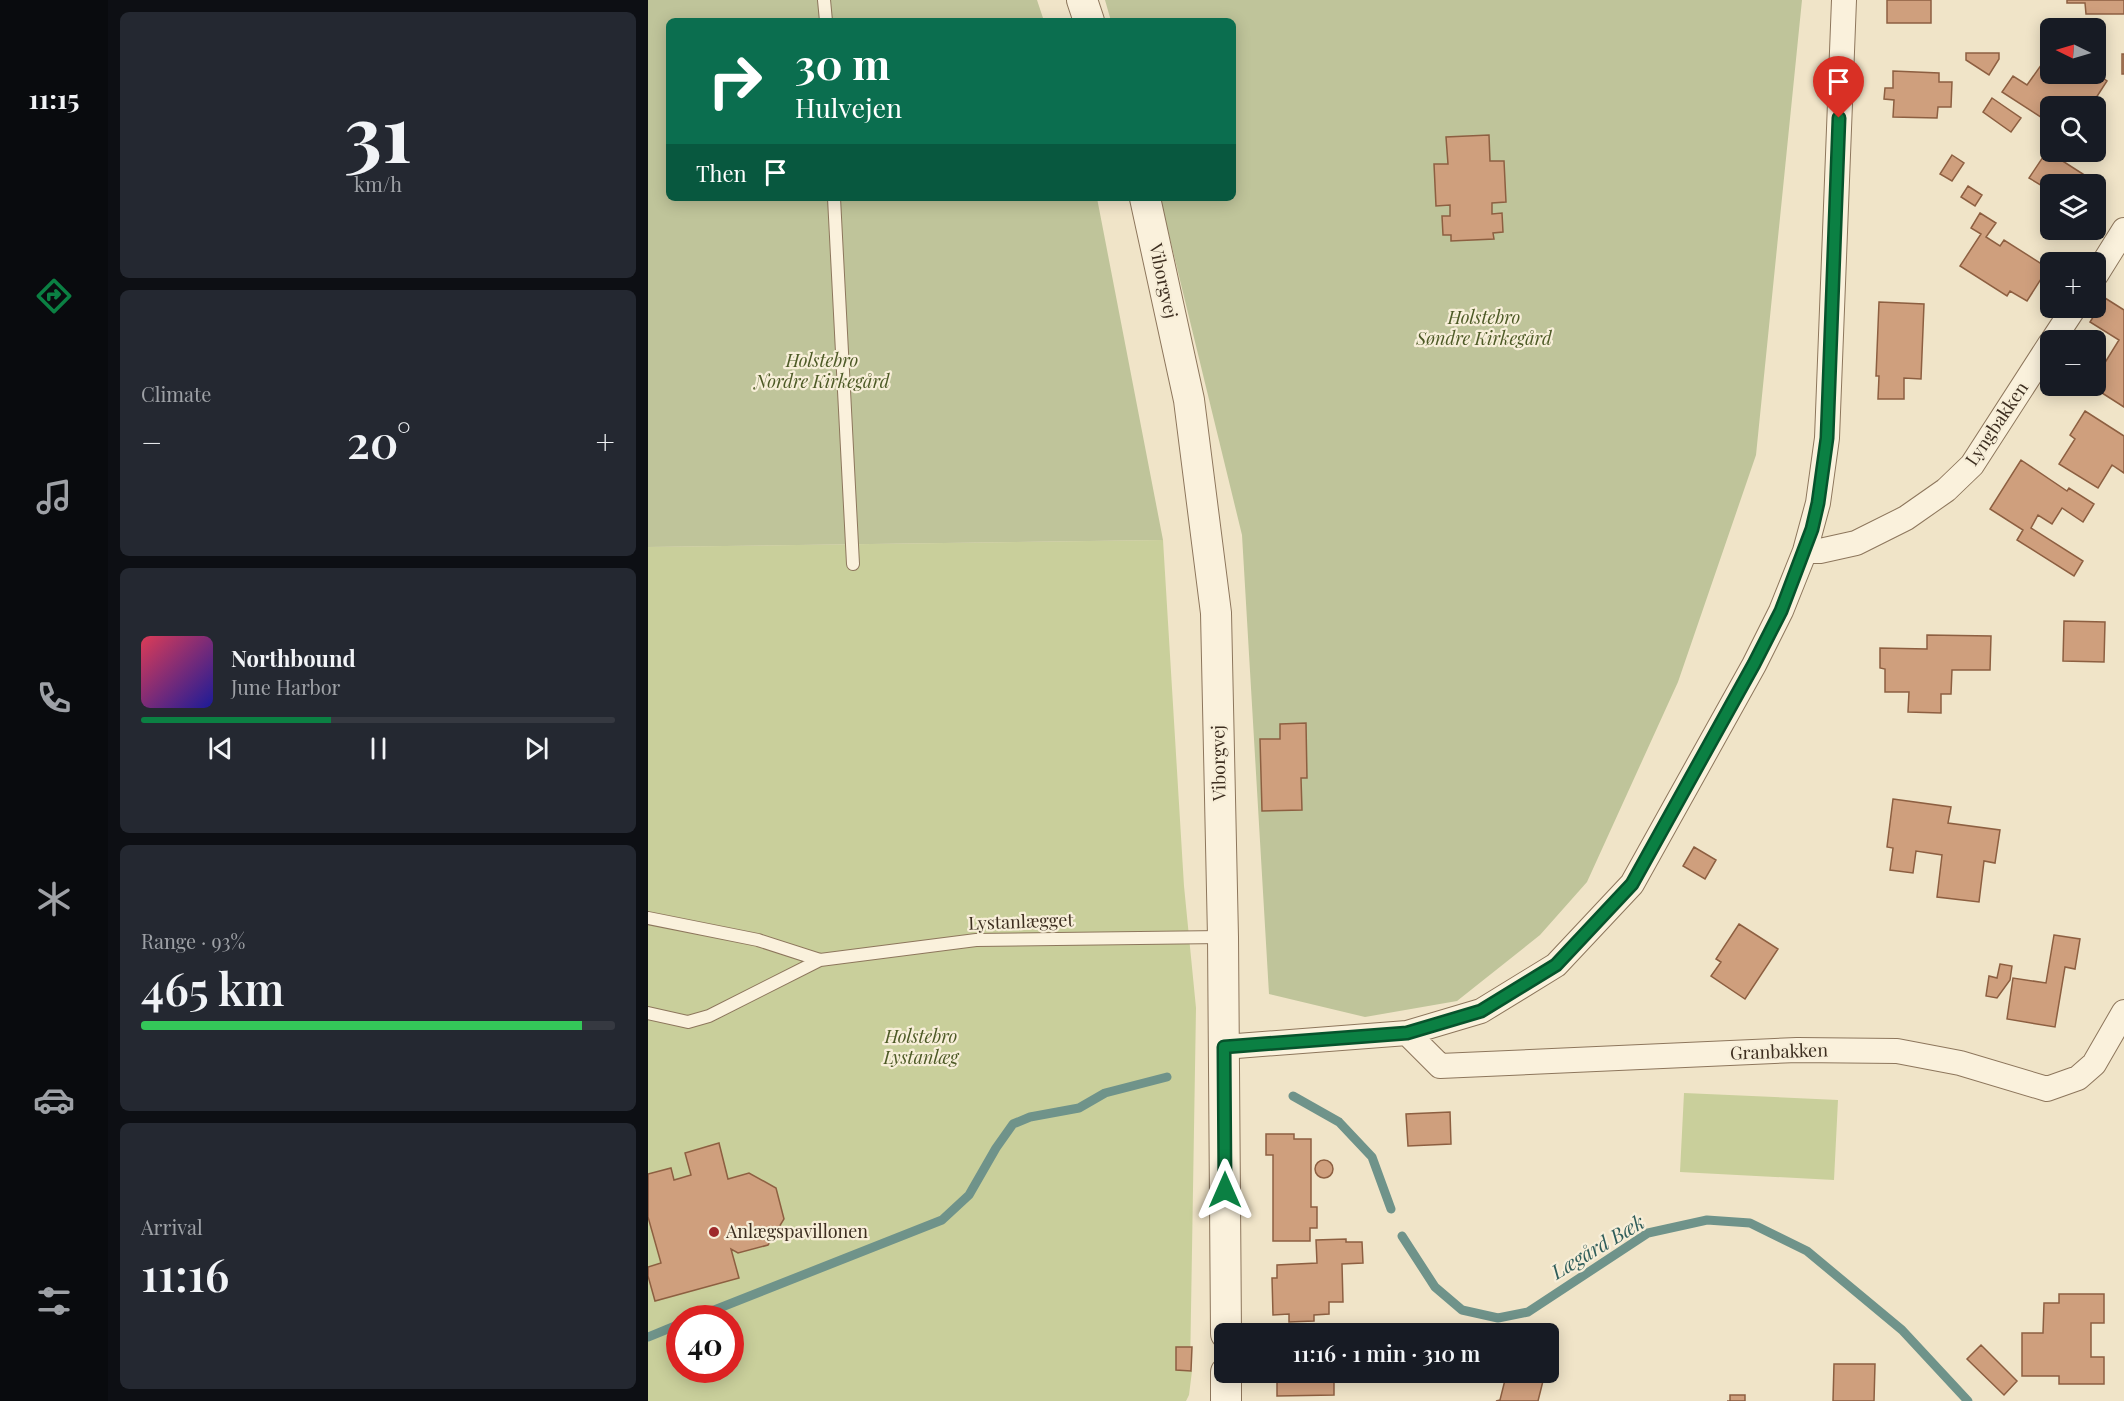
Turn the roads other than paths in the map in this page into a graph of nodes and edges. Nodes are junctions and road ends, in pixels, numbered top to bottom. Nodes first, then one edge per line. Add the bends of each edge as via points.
1 (824, 0) edge
2 (1082, 0) edge
3 (1844, 0) edge
4 (825, 18) edge
5 (1088, 18) edge
6 (834, 201) edge
7 (1146, 201) edge
8 (2124, 230) edge
9 (2108, 269) edge
10 (2040, 360) edge
11 (1805, 551) junction
12 (852, 564) dead end
13 (648, 918) edge
14 (1223, 937) junction
15 (820, 960) junction
16 (2124, 1012) edge
17 (648, 1014) edge
18 (1407, 1033) junction
19 (1224, 1047) junction
20 (1226, 1323) edge
21 (1226, 1383) edge
22 (1226, 1401) edge

1 - 4 lane
2 - 5 street
3 - 11 street via 1827,438 1818,503
6 - 12 lane
7 - 14 street, Viborgvej via 1189,400 1216,614
8 - 9 street
10 - 11 street, Lyngbakken via 1972,465 1946,490 1906,518 1856,543
11 - 18 street via 1754,664 1632,884 1556,965 1481,1011
13 - 15 lane, Lystanlægget via 758,939
14 - 15 lane, Lystanlægget via 976,940
14 - 19 street, Viborgvej
15 - 17 lane, Lystanlægget via 709,1016 687,1022
16 - 18 street, Granbakken via 2094,1064 2078,1078 2047,1089 1960,1063 1897,1051 1797,1050 1440,1066
18 - 19 street
19 - 20 street, Viborgvej
21 - 22 street

